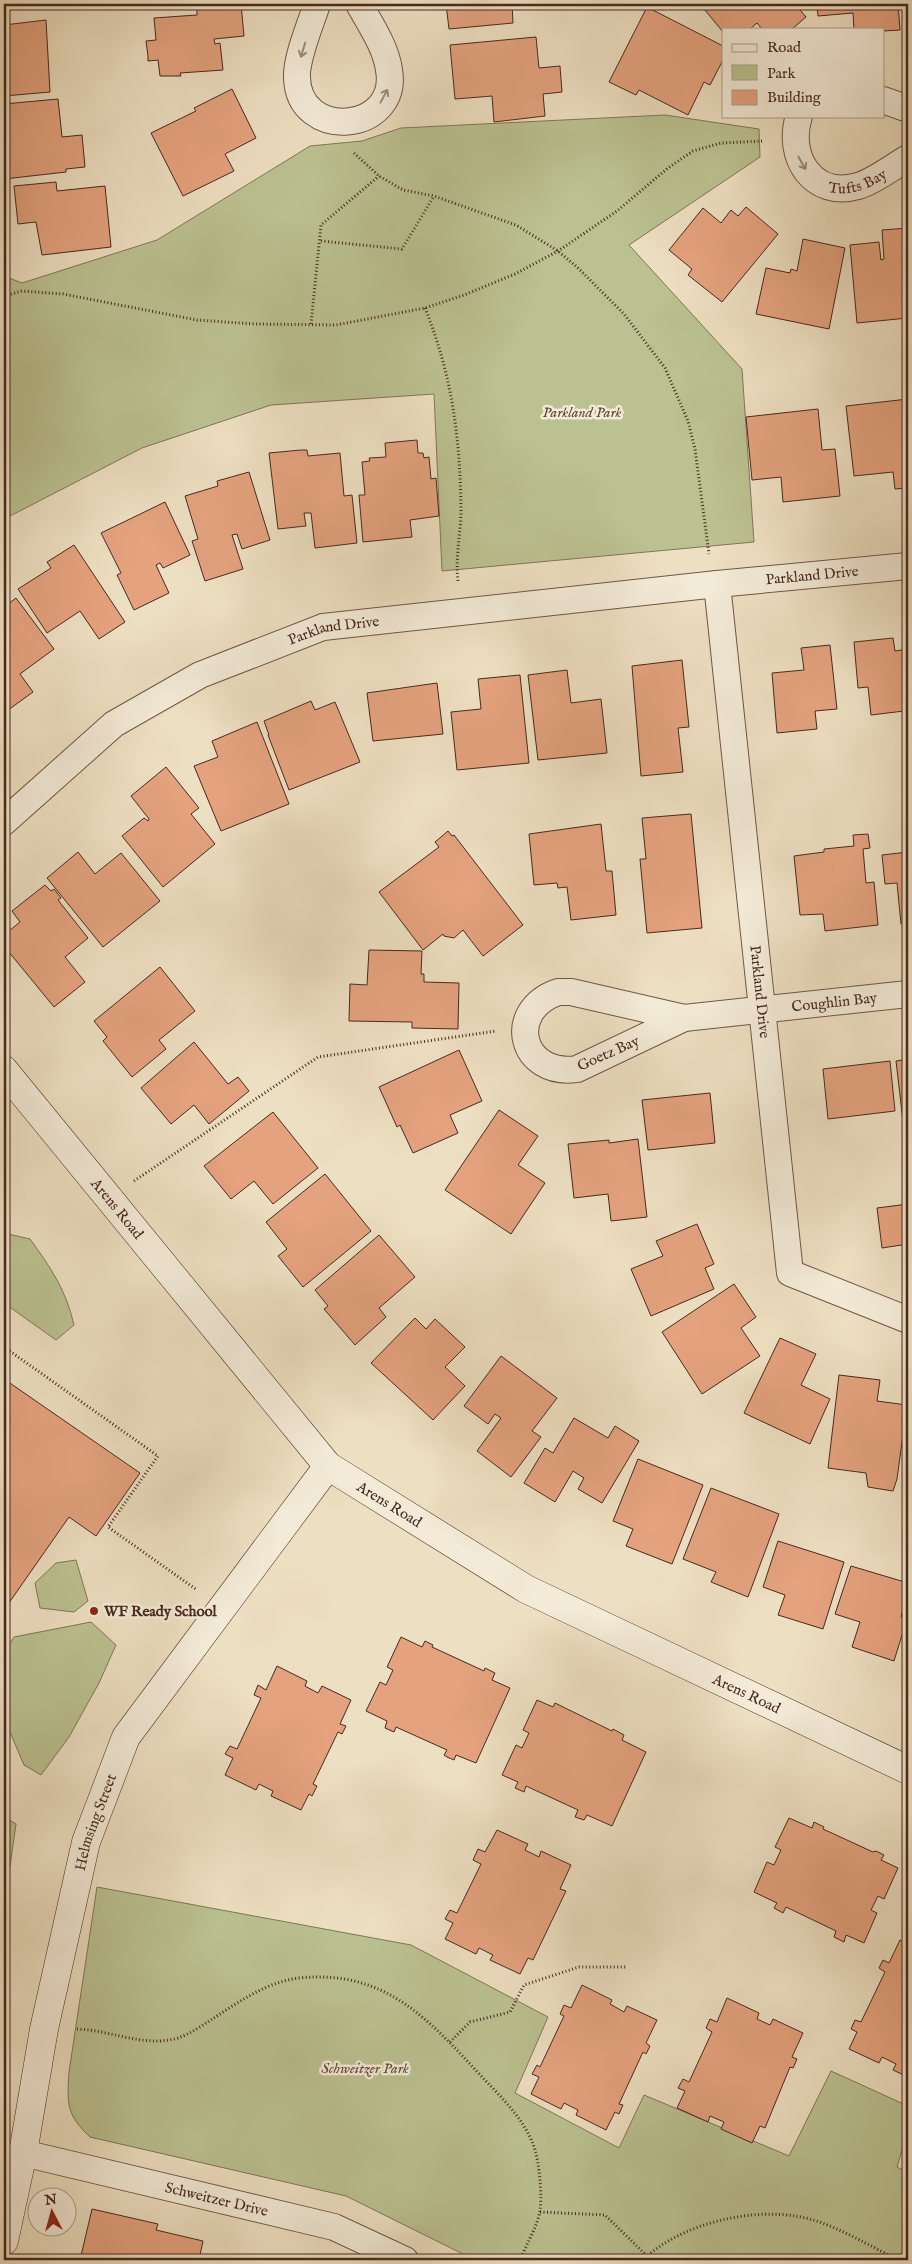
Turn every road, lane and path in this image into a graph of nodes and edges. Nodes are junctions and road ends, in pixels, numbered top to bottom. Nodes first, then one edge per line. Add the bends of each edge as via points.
1 (317, 4) edge
2 (360, 4) edge
3 (884, 100) edge
4 (908, 109) edge
5 (798, 118) edge
6 (346, 123) junction
7 (794, 145) junction
8 (908, 158) edge
9 (379, 176) junction
10 (434, 196) junction
11 (321, 241) junction
12 (558, 252) junction
13 (4, 296) edge
14 (425, 308) junction
15 (311, 324) junction
16 (908, 566) edge
17 (717, 584) junction
18 (461, 612) junction
19 (4, 822) edge
20 (908, 994) edge
21 (762, 1010) junction
22 (684, 1018) junction
23 (525, 1026) junction
24 (4, 1070) edge
25 (109, 1199) junction
26 (908, 1320) edge
27 (4, 1347) edge
28 (328, 1466) junction
29 (222, 1608) junction
30 (908, 1770) edge
31 (627, 1967) dead end
32 (44, 2028) junction
33 (450, 2042) junction
34 (23, 2153) junction
35 (540, 2212) junction
36 (4, 2241) edge
37 (647, 2256) junction
38 (405, 2260) edge
39 (520, 2260) edge
40 (643, 2260) edge
41 (899, 2260) edge

1 -> 6 street via 299,61 296,76 299,91 317,115 331,122
6 -> 2 street via 361,120 374,111 390,85 385,55
3 - 4 street
5 - 7 street
6 - 9 path via 347,147
7 -> 8 street, Tufts Bay via 800,162 810,175 825,185 841,188 859,186
7 - 12 path via 757,140 721,143 693,151 617,211
9 - 10 path via 403,190
9 - 11 path via 322,225
10 - 11 path via 402,248
10 - 12 path via 516,225
11 - 15 path
12 - 14 path via 490,284
12 - 17 path via 624,314 668,375 688,421 695,449 707,546
13 - 15 path via 22,291 64,294 197,320
14 - 15 path via 336,325
14 - 18 path via 440,346 452,396 459,457 461,511 456,568
16 - 17 street, Parkland Drive
17 - 18 street, Parkland Drive
17 - 21 street, Parkland Drive
18 - 19 street, Parkland Drive via 322,627 200,675 114,724
20 - 21 street, Coughlin Bay
21 - 22 street, Goetz Bay
21 - 26 street, Parkland Drive via 790,1272
22 - 23 street, Goetz Bay via 571,992 558,992 536,1004 528,1014
22 - 23 street, Goetz Bay via 577,1069 564,1071 539,1062 530,1052
23 - 25 path via 318,1057
24 - 25 street, Arens Road
25 - 28 street, Arens Road
27 - 29 path via 158,1456 108,1527
28 - 29 street, Helmsing Street
28 - 30 street, Arens Road via 526,1590
29 - 32 street, Helmsing Street via 126,1736 86,1842
31 - 33 path via 579,1967 524,1985 510,2012 470,2022
32 - 33 path via 86,2029 158,2042 179,2038 274,1984 298,1978 329,1978 358,1982 382,1991 408,2005
32 - 34 street, Helmsing Street
33 - 35 path via 509,2106 529,2135 540,2182
34 - 36 street, Helmsing Street
34 - 38 street, Schweitzer Drive via 334,2227
35 - 37 path via 605,2215
35 - 39 path
37 - 40 path
37 - 41 path via 683,2233 709,2223 775,2215 800,2216 821,2223

